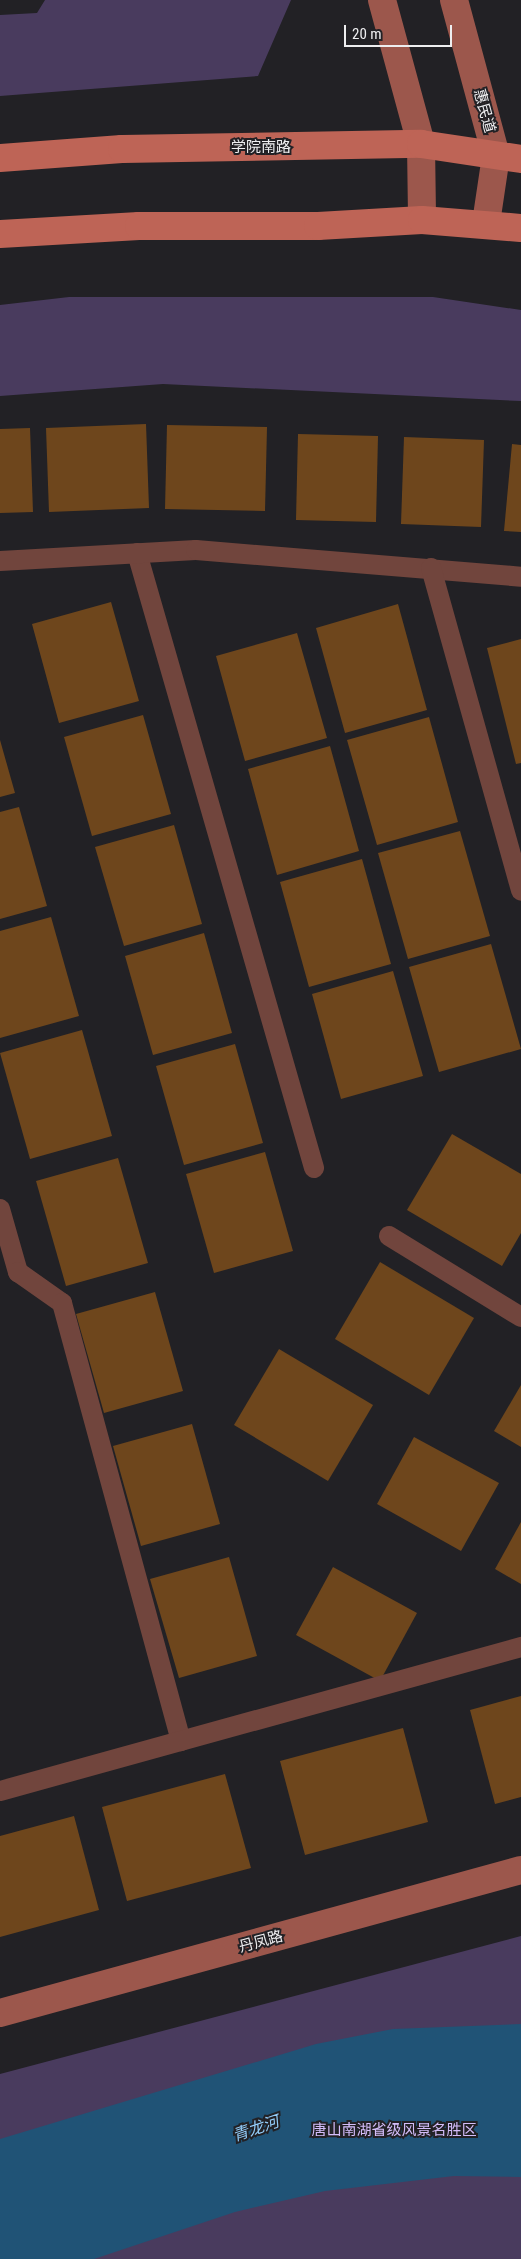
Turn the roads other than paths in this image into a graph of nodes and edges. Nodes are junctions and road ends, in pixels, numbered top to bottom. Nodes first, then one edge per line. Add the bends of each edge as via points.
1 (382, 0) edge
2 (454, 0) edge
3 (421, 144) junction
4 (509, 157) edge
5 (0, 158) edge
6 (422, 220) junction
7 (486, 223) junction
8 (521, 228) edge
9 (0, 234) edge
10 (137, 553) junction
11 (0, 561) edge
12 (431, 568) junction
13 (521, 577) edge
14 (521, 890) edge
15 (314, 1168) dead end
16 (0, 1209) edge
17 (389, 1236) dead end
18 (521, 1317) edge
19 (521, 1647) edge
20 (181, 1741) junction
21 (0, 1791) edge
22 (521, 1870) edge
23 (0, 2013) edge

1 - 3 main road
2 - 4 main road, 惠民道
3 - 4 main road, 学院南路
3 - 5 main road, 学院南路 via 122,149
3 - 6 main road
4 - 7 main road, 惠民道
6 - 7 main road
6 - 9 main road via 318,226 139,226
7 - 8 main road
10 - 11 lane
10 - 12 lane via 196,550
10 - 15 lane
12 - 13 lane
12 - 14 lane
16 - 20 lane via 18,1272 62,1303
17 - 18 lane
19 - 20 lane
20 - 21 lane
22 - 23 main road, 丹凤路

